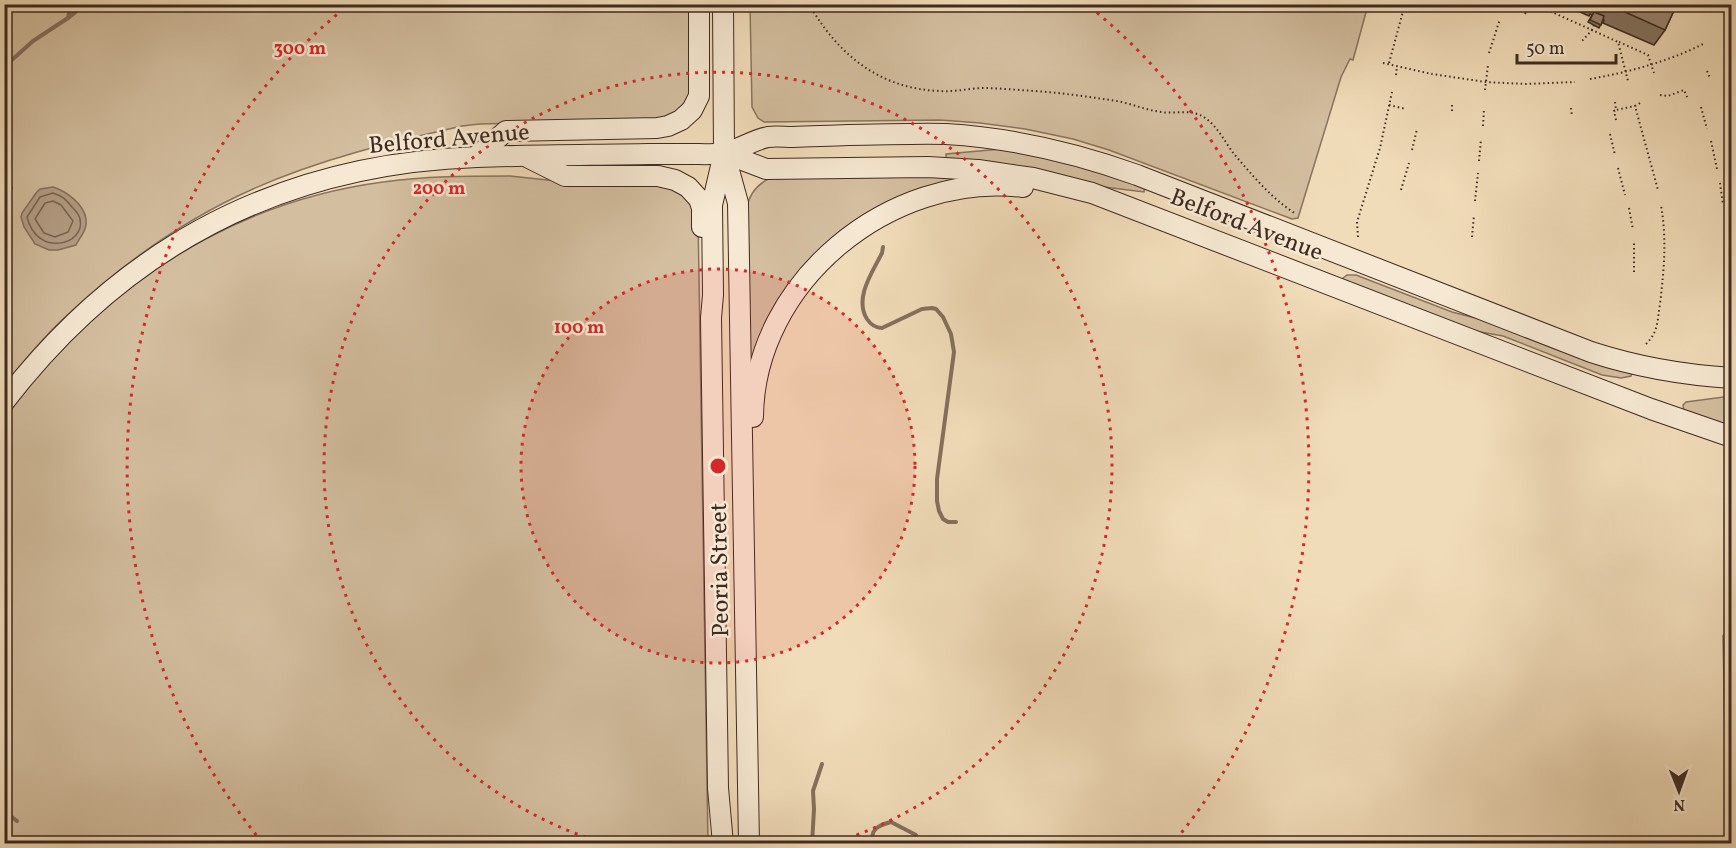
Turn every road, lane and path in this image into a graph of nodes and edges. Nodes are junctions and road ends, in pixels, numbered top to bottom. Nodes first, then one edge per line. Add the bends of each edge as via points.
1 (699, 4) edge
2 (723, 4) edge
3 (809, 4) edge
4 (1405, 4) edge
5 (1518, 4) edge
6 (1532, 4) edge
7 (1678, 4) edge
8 (1728, 4) edge
9 (1516, 10) dead end
10 (1526, 14) dead end
11 (1500, 19) dead end
12 (1594, 23) edge
13 (1592, 30) junction
14 (1582, 41) dead end
15 (1618, 42) junction
16 (1703, 44) dead end
17 (1489, 53) dead end
18 (1729, 60) dead end
19 (1383, 63) dead end
20 (1389, 63) junction
21 (1488, 65) dead end
22 (1651, 65) junction
23 (1731, 65) edge
24 (1397, 66) junction
25 (1707, 71) dead end
26 (1626, 72) junction
27 (1654, 74) dead end
28 (1396, 75) dead end
29 (1710, 78) dead end
30 (1590, 79) dead end
31 (1628, 81) dead end
32 (1486, 82) junction
33 (1575, 82) dead end
34 (1485, 90) dead end
35 (1392, 92) dead end
36 (1660, 95) dead end
37 (1688, 99) dead end
38 (1615, 102) dead end
39 (1640, 103) dead end
40 (1389, 105) junction
41 (1452, 105) dead end
42 (1635, 106) junction
43 (1571, 108) dead end
44 (1701, 108) dead end
45 (1406, 109) dead end
46 (1484, 109) dead end
47 (1616, 110) junction
48 (1452, 111) dead end
49 (1572, 116) dead end
50 (1616, 120) dead end
51 (1482, 126) dead end
52 (1417, 129) dead end
53 (1707, 129) dead end
54 (1610, 134) dead end
55 (1481, 139) dead end
56 (1711, 141) dead end
57 (1412, 150) dead end
58 (724, 153) junction
59 (1615, 155) dead end
60 (525, 156) junction
61 (476, 157) junction
62 (1479, 161) dead end
63 (1409, 163) dead end
64 (1618, 168) dead end
65 (1717, 169) dead end
66 (1478, 173) dead end
67 (1720, 183) dead end
68 (1058, 184) junction
69 (1401, 190) dead end
70 (1658, 190) dead end
71 (1625, 195) dead end
72 (1475, 201) dead end
73 (1660, 205) dead end
74 (1723, 205) dead end
75 (1629, 208) dead end
76 (1296, 214) dead end
77 (1474, 215) dead end
78 (1725, 219) dead end
79 (1634, 230) dead end
80 (1358, 237) dead end
81 (1472, 237) dead end
82 (1634, 243) dead end
83 (1727, 246) dead end
84 (1634, 272) dead end
85 (711, 318) junction
86 (1646, 344) dead end
87 (1731, 378) edge
88 (4, 402) edge
89 (1731, 437) edge
90 (744, 520) junction
91 (723, 843) edge
92 (749, 843) edge

1 - 61 main road via 700,93 694,107 681,120 657,128 506,131
2 - 58 main road, Peoria Street
3 - 76 path via 848,55 902,85 938,91 995,88 1059,93 1199,114 1263,187
4 - 20 path
5 - 9 path
6 - 10 path
6 - 13 path
7 - 8 path via 1702,11
11 - 17 path
12 - 13 path
13 - 14 path
13 - 15 path
15 - 22 path via 1648,55
15 - 26 path
16 - 22 path
18 - 23 path
19 - 20 path
20 - 24 path
21 - 32 path
22 - 26 path
22 - 27 path
24 - 28 path
24 - 32 path
25 - 29 path
26 - 30 path
26 - 31 path
32 - 33 path
32 - 34 path
35 - 40 path
36 - 37 path via 1684,90
38 - 47 path
39 - 42 path
40 - 45 path
40 - 80 path via 1358,218
41 - 48 path
42 - 47 path
42 - 70 path
43 - 49 path
44 - 53 path
46 - 51 path
47 - 50 path
52 - 57 path
54 - 59 path
55 - 62 path
56 - 65 path
58 - 60 main road, Belford Avenue
58 - 68 main road, Belford Avenue via 765,169 949,167
58 - 85 main road, Peoria Street via 712,205
58 - 87 main road, Belford Avenue via 768,137 918,134 979,137 1085,157 1591,351 1648,368
58 - 90 main road, Peoria Street via 738,203
60 - 61 main road, Belford Avenue
60 - 85 main road via 565,176 663,177 688,187 702,208 703,294
61 - 88 main road, Belford Avenue via 406,163 329,178 268,196 212,223 152,259 96,303 55,342
63 - 69 path
64 - 71 path
66 - 72 path
67 - 74 path
68 - 89 main road, Belford Avenue via 1111,199
68 - 90 main road via 1037,189 969,187 920,199 869,223 814,268 778,321 760,367 754,401 753,497
73 - 86 path via 1664,280 1656,330
75 - 79 path
77 - 81 path
78 - 83 path
82 - 84 path
85 - 91 main road, Peoria Street via 718,788
90 - 92 main road, Peoria Street

